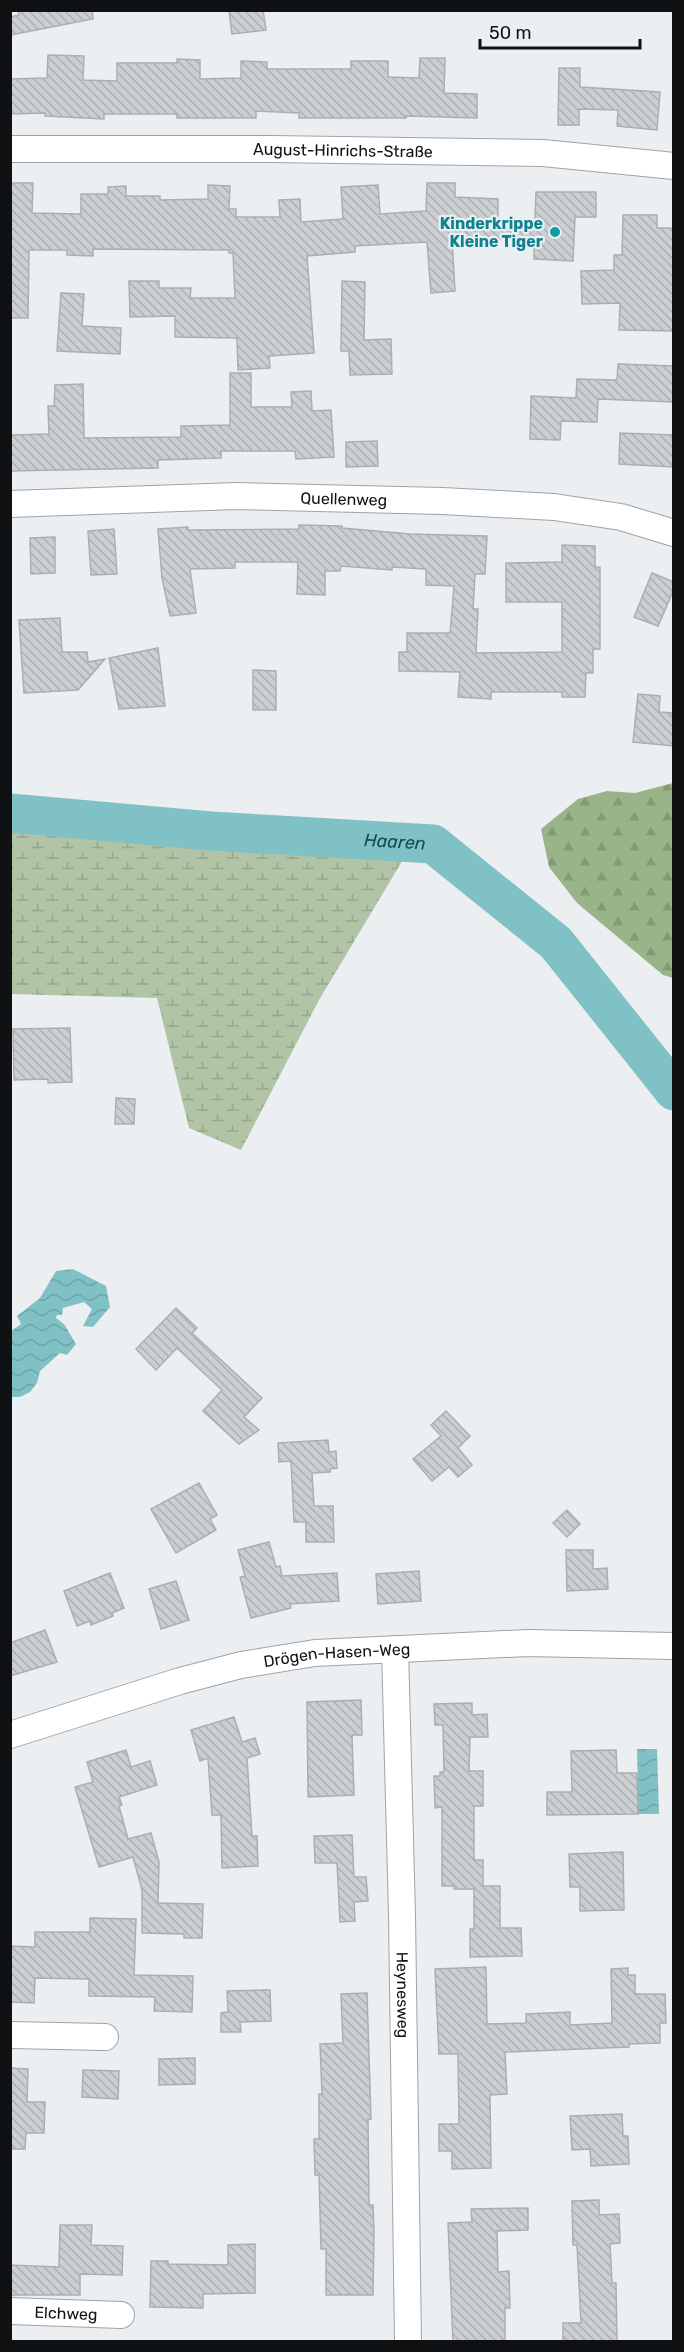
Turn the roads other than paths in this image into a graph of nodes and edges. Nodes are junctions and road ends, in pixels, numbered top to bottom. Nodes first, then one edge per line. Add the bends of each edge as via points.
1 (10, 149) edge
2 (674, 166) edge
3 (10, 504) edge
4 (674, 533) edge
5 (674, 1646) edge
6 (395, 1648) junction
7 (10, 1735) edge
8 (10, 2035) edge
9 (105, 2037) dead end
10 (10, 2312) edge
11 (121, 2314) dead end
12 (408, 2342) edge

1 - 2 street, August-Hinrichs-Straße via 543,153
3 - 4 street, Quellenweg via 237,496 442,501 554,507 621,518
5 - 6 street, Drögen-Hasen-Weg via 550,1643
6 - 7 street, Drögen-Hasen-Weg via 315,1653 241,1665
6 - 12 street, Heynesweg
8 - 9 street
10 - 11 street, Elchweg

